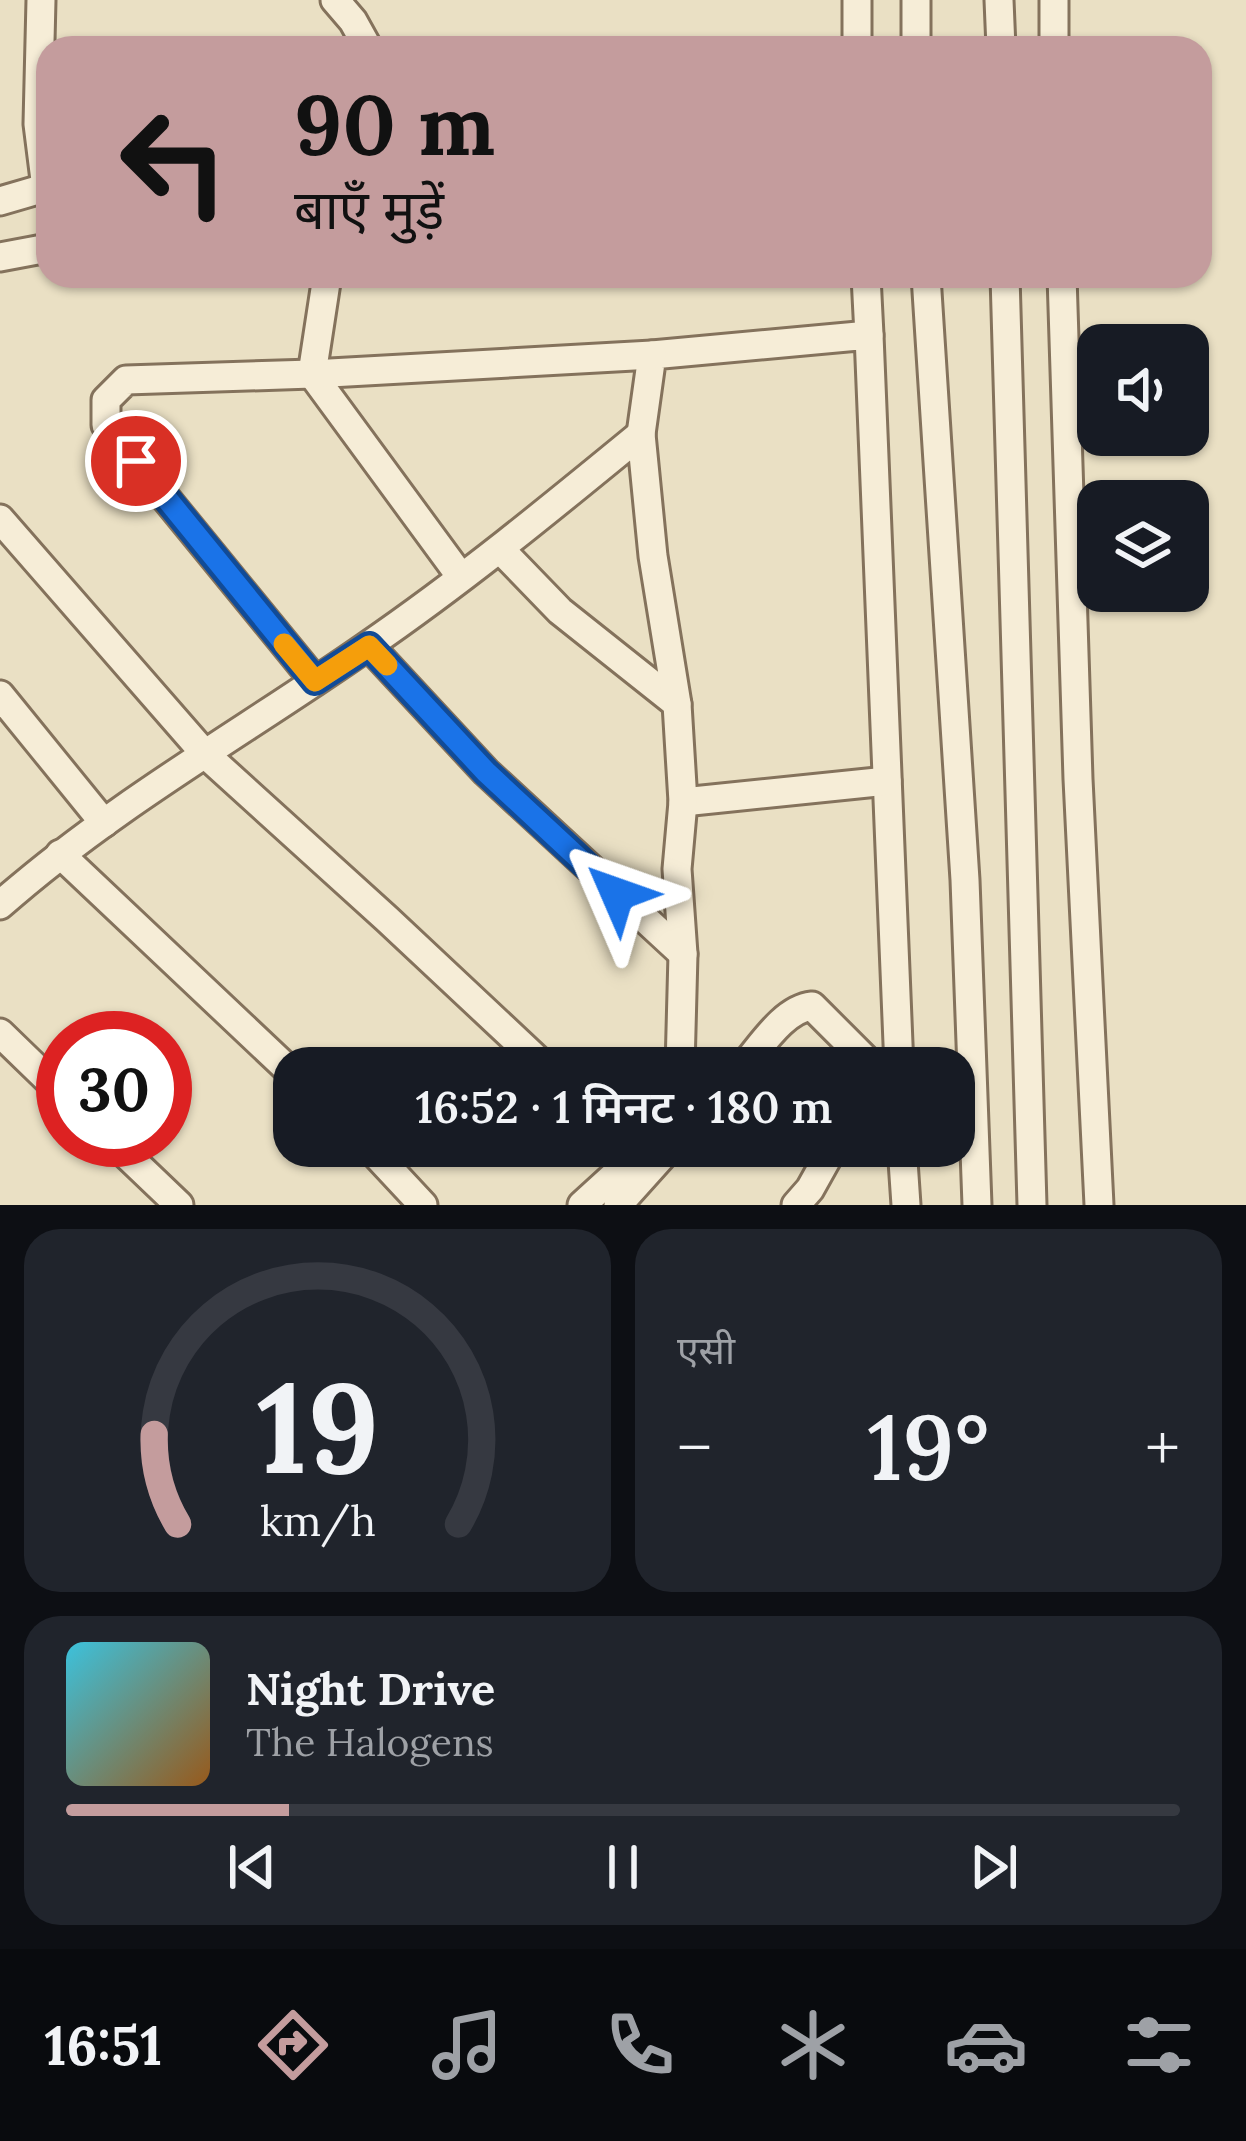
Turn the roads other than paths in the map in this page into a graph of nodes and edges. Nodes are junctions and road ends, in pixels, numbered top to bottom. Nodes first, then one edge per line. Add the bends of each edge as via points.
1 (41, 0) edge
2 (335, 0) edge
3 (857, 0) edge
4 (916, 0) edge
5 (1000, 0) edge
6 (1054, 0) edge
7 (40, 36) edge
8 (361, 36) edge
9 (857, 36) edge
10 (916, 36) edge
11 (1001, 36) edge
12 (1054, 36) edge
13 (36, 191) edge
14 (0, 201) edge
15 (36, 250) edge
16 (0, 257) edge
17 (325, 288) edge
18 (867, 288) edge
19 (927, 288) edge
20 (1005, 288) edge
21 (1062, 288) edge
22 (869, 335) junction
23 (652, 355) junction
24 (312, 374) junction
25 (641, 434) junction
26 (0, 519) edge
27 (500, 549) junction
28 (461, 577) junction
29 (369, 646) junction
30 (315, 681) junction
31 (0, 694) edge
32 (676, 704) junction
33 (205, 754) junction
34 (887, 781) junction
35 (683, 802) junction
36 (104, 824) junction
37 (61, 854) junction
38 (6, 888) edge
39 (683, 954) junction
40 (0, 1033) edge
41 (524, 1047) edge
42 (681, 1047) edge
43 (761, 1047) edge
44 (864, 1047) edge
45 (885, 1047) edge
46 (273, 1055) edge
47 (36, 1068) edge
48 (139, 1167) edge
49 (388, 1167) edge
50 (619, 1167) edge
51 (652, 1167) edge
52 (822, 1167) edge
53 (903, 1167) edge
54 (179, 1205) edge
55 (423, 1205) edge
56 (582, 1205) edge
57 (617, 1205) edge
58 (796, 1205) edge
59 (906, 1205) edge
60 (977, 1205) edge
61 (1032, 1205) edge
62 (1099, 1205) edge

1 - 7 street
2 - 8 street
3 - 9 street
4 - 10 street
5 - 11 street
6 - 12 street
13 - 14 street
15 - 16 street
17 - 24 street
18 - 22 street
19 - 60 street
20 - 61 street
21 - 62 street
22 - 23 street
22 - 34 street
23 - 24 street
23 - 25 street
24 - 28 street
24 - 30 street via 126,380 106,400 106,424
25 - 27 street
25 - 32 street
26 - 33 street
27 - 28 street
27 - 32 street via 560,611
28 - 29 street
29 - 30 street
29 - 39 street via 486,772
30 - 33 street
31 - 36 street
32 - 35 street
33 - 36 street
33 - 41 street
34 - 35 street
34 - 45 street
35 - 39 street
36 - 37 street
37 - 38 street
37 - 46 street
39 - 42 street
40 - 47 street
43 - 44 street via 800,1007 812,1006
48 - 54 street
49 - 55 street
50 - 56 street
51 - 57 street
52 - 58 street
53 - 59 street

